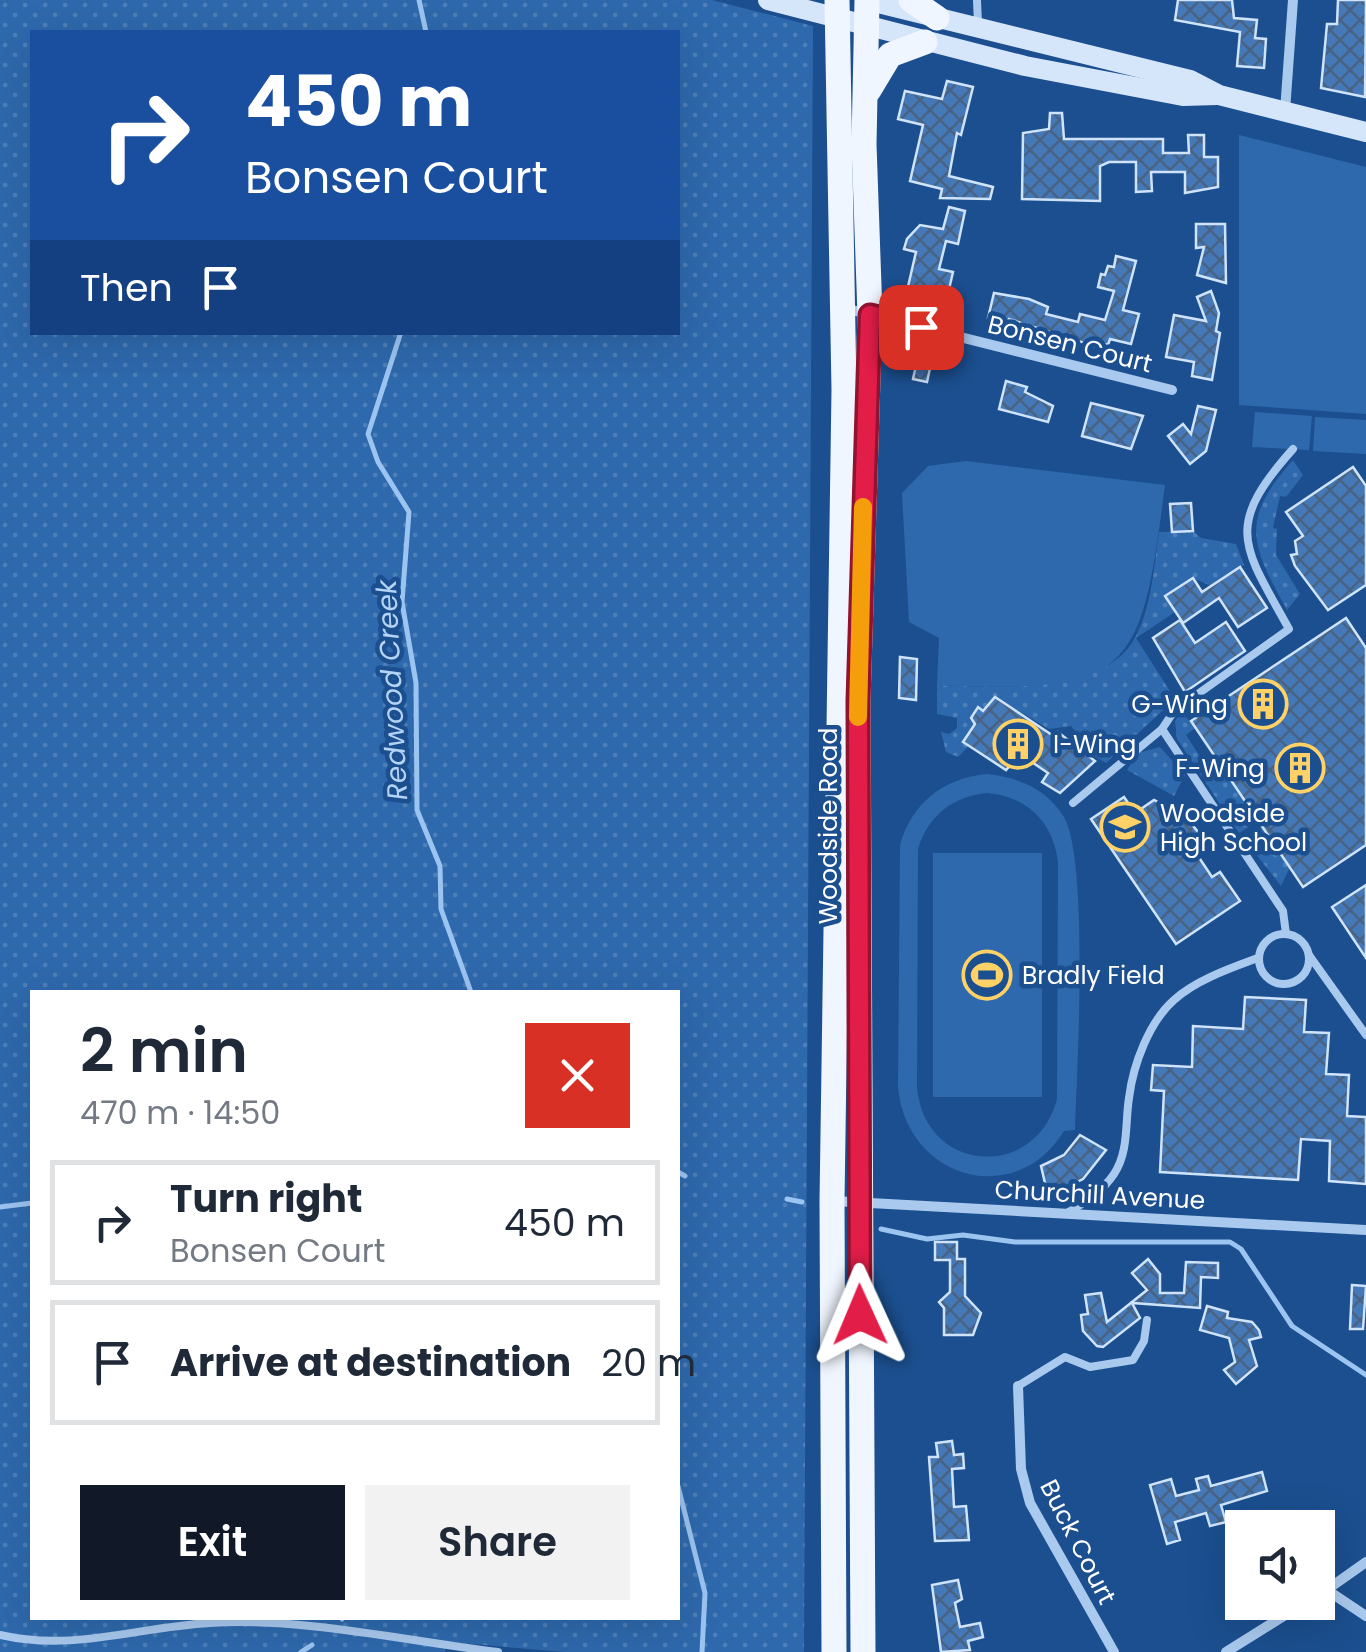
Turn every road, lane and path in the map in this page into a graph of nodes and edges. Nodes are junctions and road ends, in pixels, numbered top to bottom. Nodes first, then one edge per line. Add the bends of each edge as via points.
1 (768, 0) edge
2 (866, 0) edge
3 (911, 0) edge
4 (977, 0) edge
5 (1293, 0) edge
6 (838, 10) edge
7 (936, 18) junction
8 (867, 27) junction
9 (978, 29) junction
10 (925, 42) junction
11 (1220, 95) junction
12 (865, 100) junction
13 (1285, 111) junction
14 (1366, 132) edge
15 (842, 308) junction
16 (870, 315) junction
17 (1172, 390) dead end
18 (1293, 449) dead end
19 (1162, 729) junction
20 (1073, 803) dead end
21 (1286, 934) junction
22 (1309, 955) junction
23 (1258, 958) junction
24 (1366, 1035) edge
25 (832, 1201) junction
26 (860, 1202) junction
27 (1067, 1214) junction
28 (1366, 1230) edge
29 (1148, 1320) dead end
30 (1018, 1386) joint
31 (1366, 1562) edge
32 (1335, 1584) edge
33 (1335, 1600) edge
34 (1366, 1616) edge
35 (1277, 1620) edge
36 (0, 1635) edge
37 (498, 1652) edge
38 (834, 1652) edge
39 (864, 1652) edge
40 (1114, 1652) edge
41 (1226, 1652) edge

1 - 6 main road
2 - 7 main road
2 - 8 main road, Woodside Road
3 - 7 main road
4 - 9 lane
5 - 13 street
6 - 8 main road
6 - 15 main road, Woodside Road
7 - 9 main road
8 - 10 main road
8 - 12 main road, Woodside Road
9 - 11 main road via 1190,80
10 - 11 main road via 1183,96
10 - 12 main road via 890,56
11 - 13 main road
12 - 16 main road, Woodside Road
13 - 14 main road
15 - 16 street, Bonsen Court
15 - 25 main road, Woodside Road
16 - 17 street, Bonsen Court
16 - 26 main road, Woodside Road via 858,701
18 - 19 lane via 1253,498 1246,533 1256,569 1289,629 1174,711
19 - 20 lane
19 - 21 lane via 1283,911
21 - 22 lane via 1301,940
21 - 23 lane via 1270,938
22 - 23 lane via 1301,978 1286,985 1263,974
22 - 24 lane
23 - 27 lane via 1174,999 1154,1025 1129,1094 1116,1172 1096,1196
25 - 26 street, Churchill Avenue
25 - 38 main road, Woodside Road
26 - 27 street, Churchill Avenue
26 - 39 main road, Woodside Road
27 - 28 street, Churchill Avenue
29 - 30 lane via 1133,1360 1090,1367 1064,1357
30 - 40 street, Buck Court via 1021,1469 1030,1504
31 - 32 street
33 - 34 street
35 - 41 street
36 - 37 lane via 58,1648 212,1622

